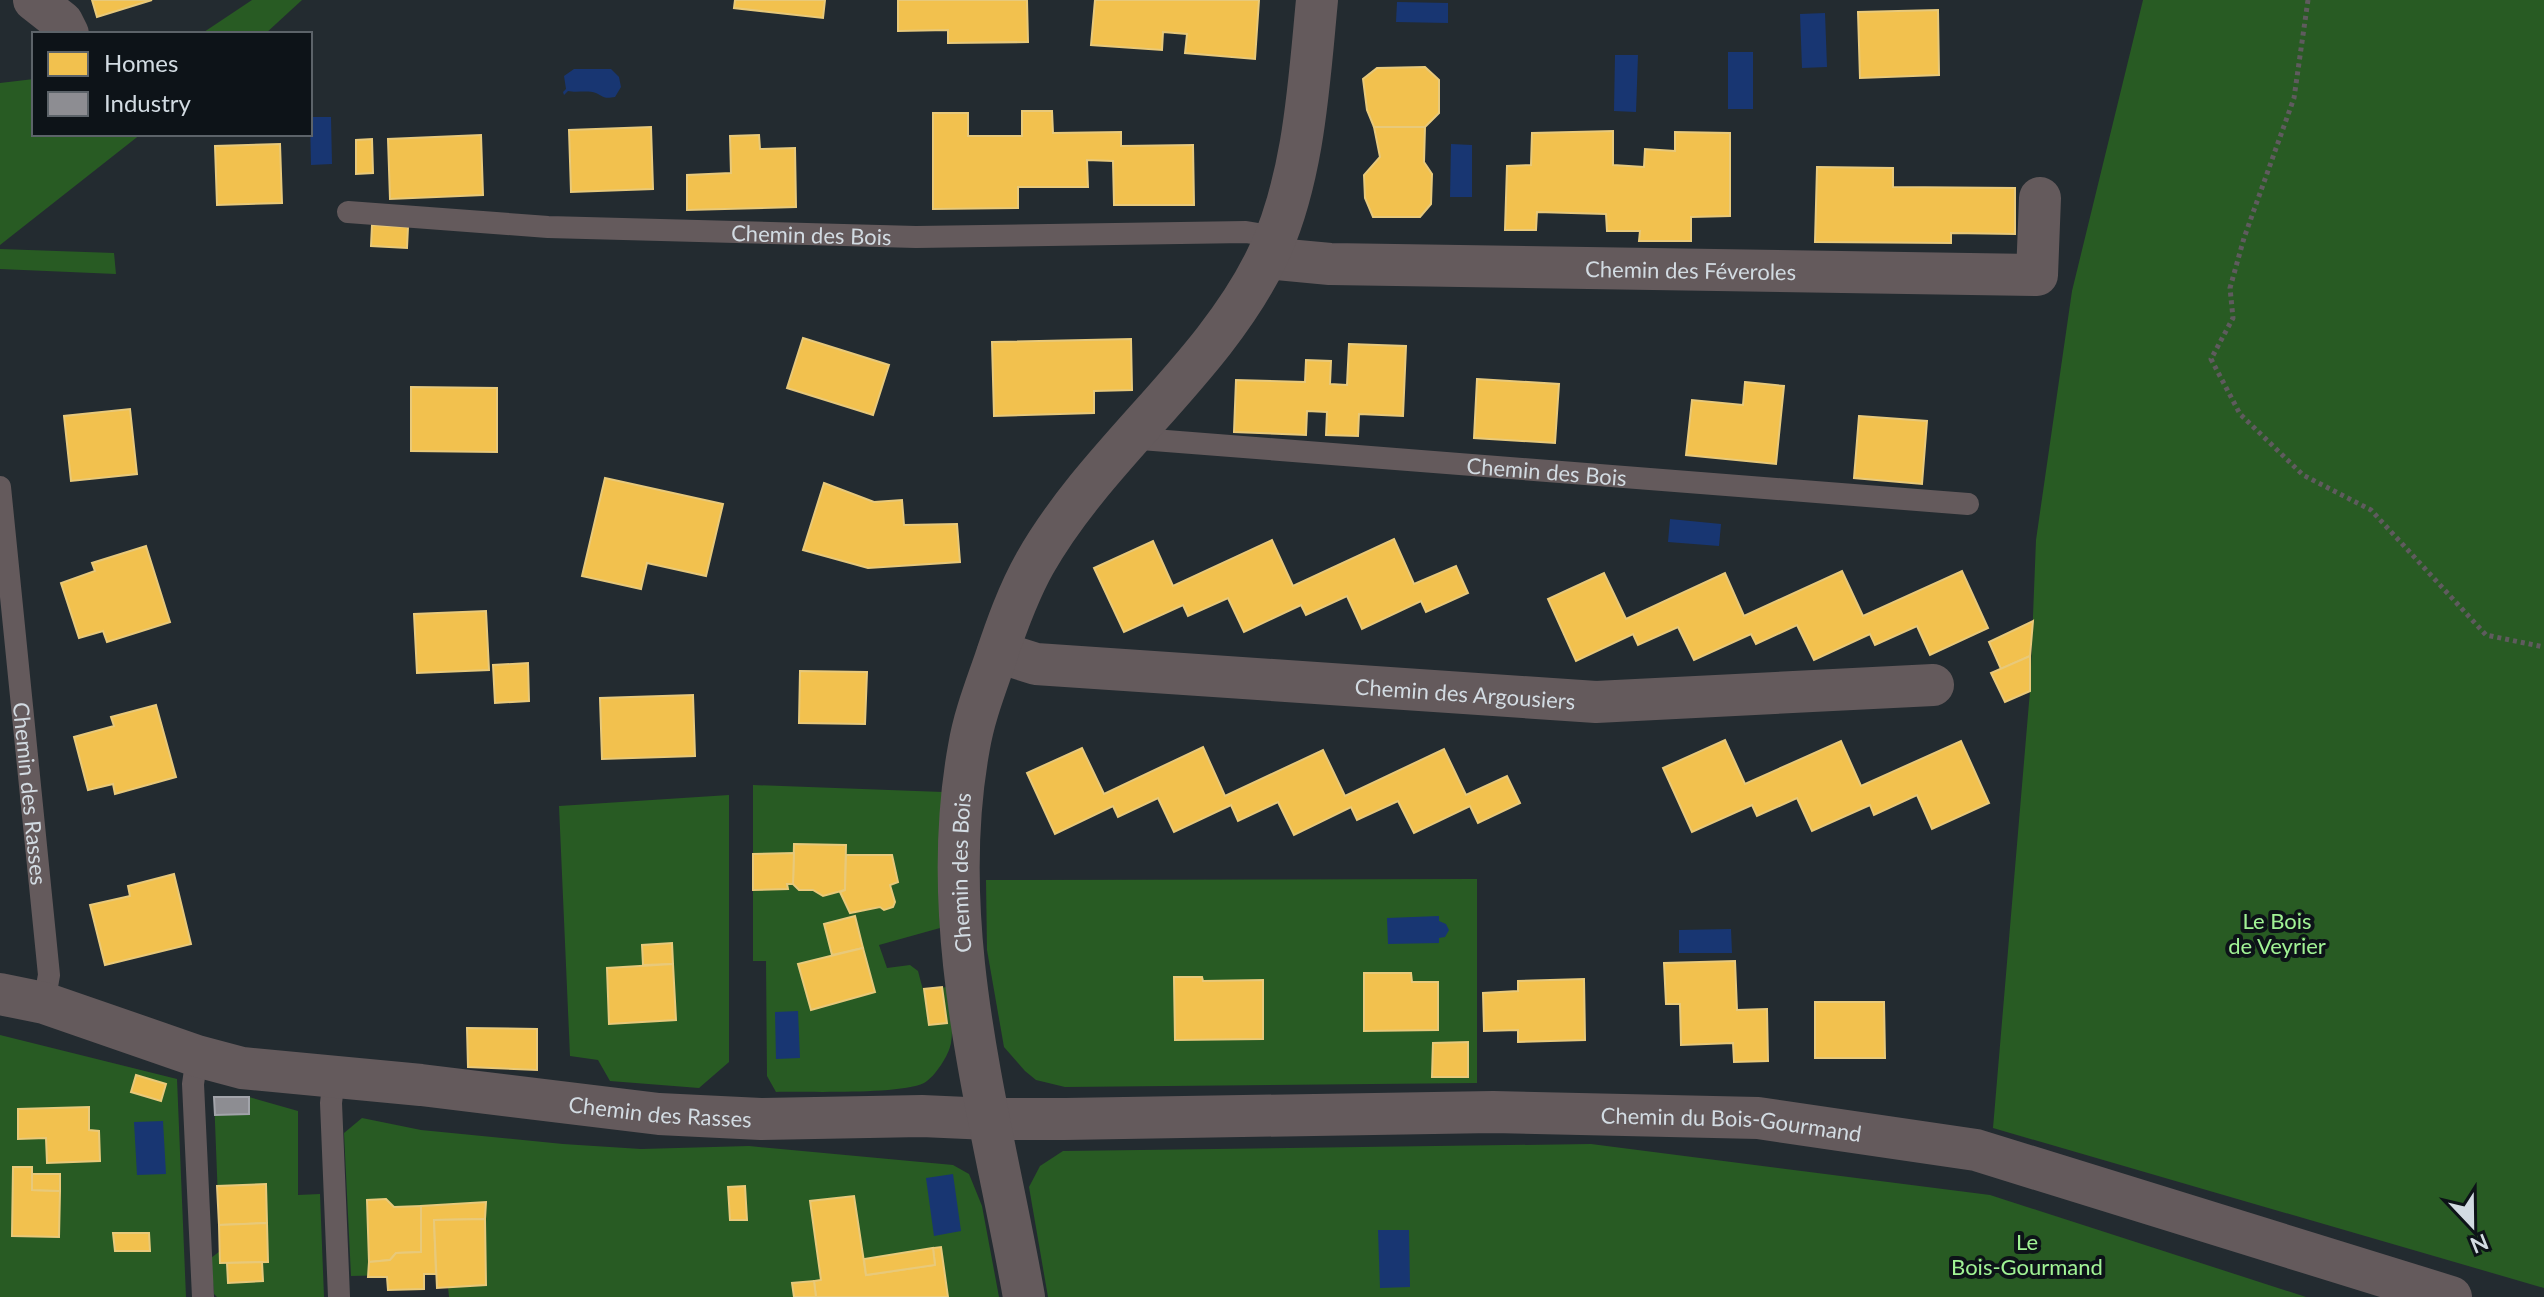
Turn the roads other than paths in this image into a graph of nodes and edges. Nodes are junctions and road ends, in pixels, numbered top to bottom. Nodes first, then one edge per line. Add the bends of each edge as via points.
1 (34, 0) edge
2 (1317, 0) edge
3 (67, 32) edge
4 (2040, 198) dead end
5 (348, 212) dead end
6 (1271, 248) junction
7 (1128, 438) junction
8 (0, 487) edge
9 (1968, 504) dead end
10 (998, 652) junction
11 (1933, 685) dead end
12 (0, 994) edge
13 (44, 1003) junction
14 (197, 1056) junction
15 (334, 1078) junction
16 (989, 1119) junction
17 (203, 1297) edge
18 (339, 1297) edge
19 (1024, 1297) edge
20 (2451, 1297) edge

1 - 3 street
2 - 6 street, Chemin des Bois via 1304,122
4 - 6 street, Chemin des Féveroles via 2037,275 1346,265
5 - 6 lane, Chemin des Bois via 548,227 916,237 1246,232
6 - 7 street, Chemin des Bois via 1227,324
7 - 9 lane, Chemin des Bois
7 - 10 street, Chemin des Bois via 1036,561
8 - 13 lane, Chemin des Rasses via 49,975
10 - 11 street, Chemin des Argousiers via 1036,664 1596,702
10 - 16 street, Chemin des Bois via 969,746 958,912
12 - 13 street, Chemin des Rasses
13 - 14 street, Chemin des Rasses
14 - 15 street, Chemin des Rasses via 242,1068
14 - 17 lane via 193,1084
15 - 16 street, Chemin des Rasses via 659,1114
15 - 18 lane
16 - 19 street, Chemin des Bois
16 - 20 street, Chemin du Bois-Gourmand via 1493,1112 1758,1118 1976,1150

